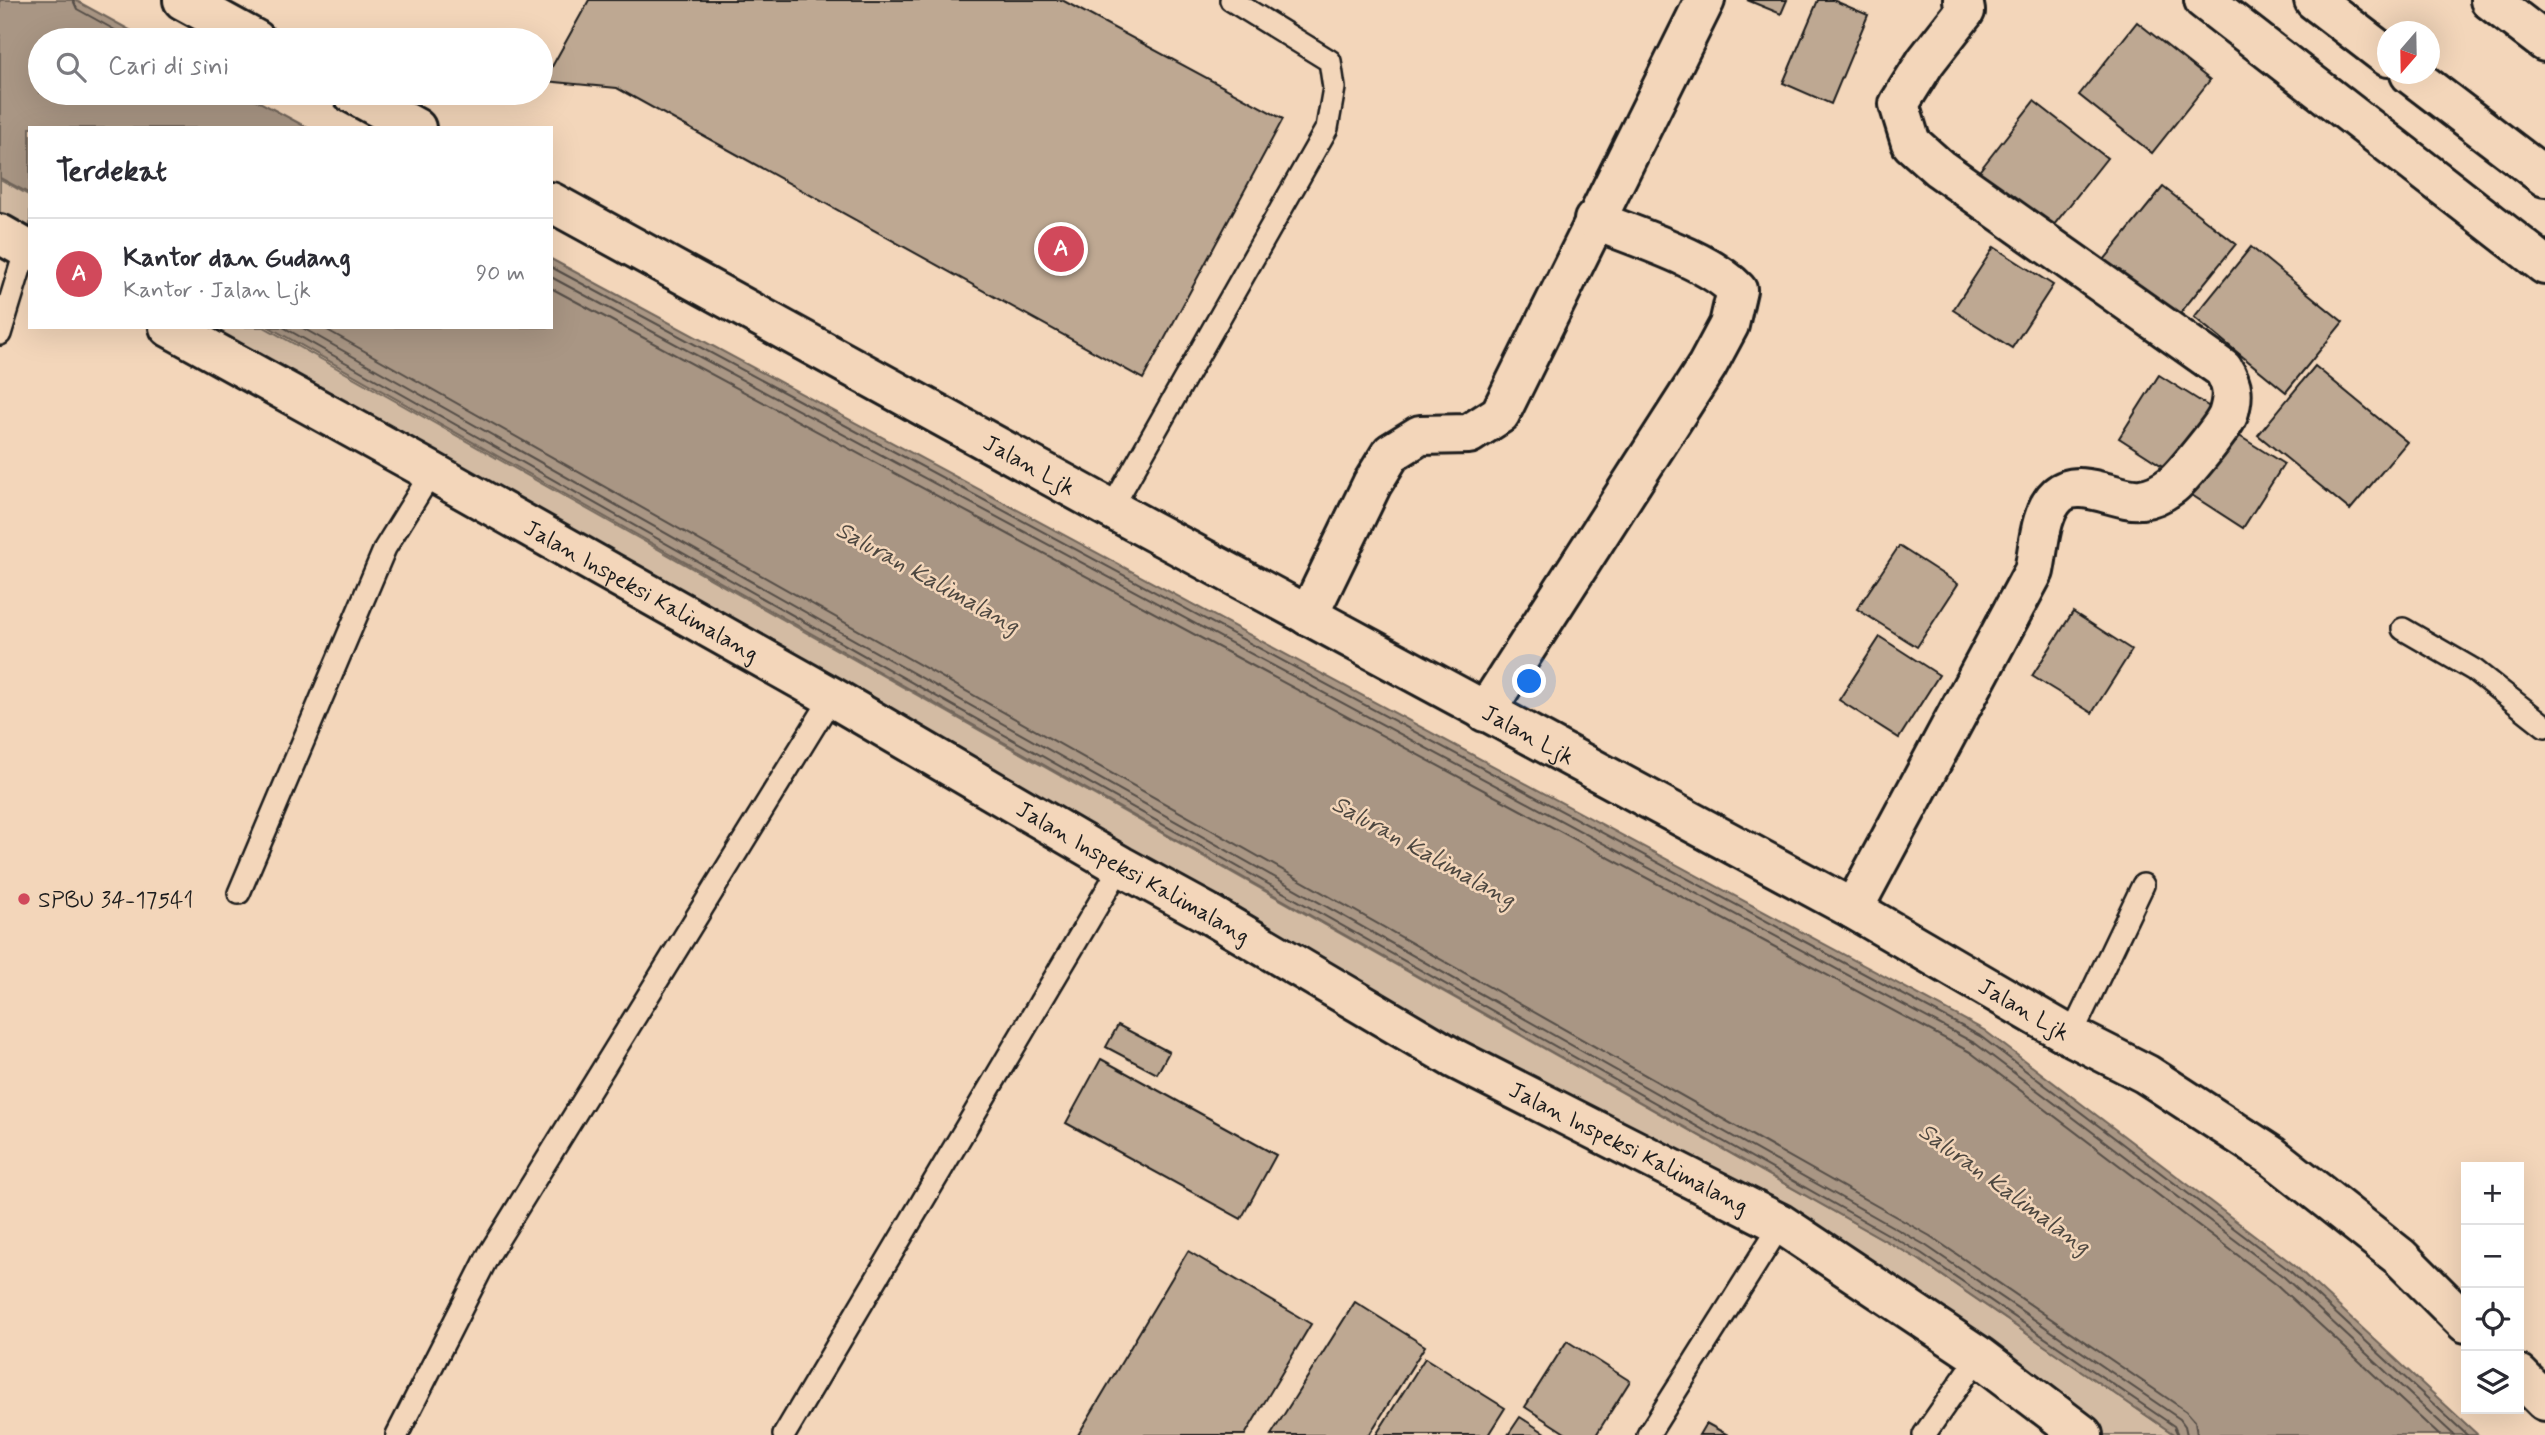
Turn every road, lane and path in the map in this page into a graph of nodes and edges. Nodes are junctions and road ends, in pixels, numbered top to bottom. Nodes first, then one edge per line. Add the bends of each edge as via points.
1 (183, 0) edge
2 (1231, 0) edge
3 (1704, 0) edge
4 (1963, 0) edge
5 (2204, 0) edge
6 (2314, 0) edge
7 (2490, 0) edge
8 (234, 28) edge
9 (2545, 41) edge
10 (2377, 49) edge
11 (2423, 84) edge
12 (374, 105) edge
13 (412, 126) edge
14 (2545, 177) edge
15 (553, 203) edge
16 (1594, 220) junction
17 (19, 245) edge
18 (2545, 265) edge
19 (173, 329) edge
20 (0, 334) edge
21 (432, 472) junction
22 (1111, 509) junction
23 (1308, 616) junction
24 (2403, 629) dead end
25 (832, 697) junction
26 (1485, 712) junction
27 (2545, 726) edge
28 (1121, 866) junction
29 (2143, 885) dead end
30 (239, 893) dead end
31 (1853, 909) junction
32 (2071, 1036) junction
33 (1781, 1224) junction
34 (2461, 1318) edge
35 (1979, 1356) junction
36 (2524, 1380) edge
37 (2545, 1401) edge
38 (397, 1435) edge
39 (784, 1435) edge
40 (1648, 1435) edge
41 (1924, 1435) edge
42 (2083, 1435) edge

1 - 8 main road
2 - 22 lane via 1330,61 1334,88 1327,128
3 - 16 main road
4 - 31 main road via 1965,11 1899,104 1911,143 1939,168 2224,369 2232,383 2231,400 2227,418 2174,484 2161,493 2140,500 2095,489 2058,494 2046,511 2034,571
5 - 18 main road
6 - 10 main road
7 - 9 main road
11 - 14 main road
12 - 13 main road
15 - 22 main road, Jalan Ljk
16 - 23 main road via 1500,414 1469,435 1420,435 1391,453
16 - 26 main road via 1701,264 1737,290 1729,325 1707,366
17 - 20 lane
19 - 21 main road, Jalan Inspeksi Kalimalang
21 - 25 main road, Jalan Inspeksi Kalimalang
21 - 30 lane via 385,548
22 - 23 main road, Jalan Ljk
23 - 26 main road, Jalan Ljk
24 - 27 lane via 2474,670
25 - 28 main road, Jalan Inspeksi Kalimalang
25 - 38 lane via 489,1254
26 - 31 main road, Jalan Ljk
28 - 33 main road, Jalan Inspeksi Kalimalang via 1453,1058
28 - 39 lane
29 - 32 lane
31 - 32 main road, Jalan Ljk
32 - 34 main road, Jalan Ljk via 2146,1074 2272,1156 2400,1257
33 - 35 main road, Jalan Inspeksi Kalimalang
33 - 40 lane
35 - 41 lane
35 - 42 main road, Jalan Inspeksi Kalimalang
36 - 37 main road

